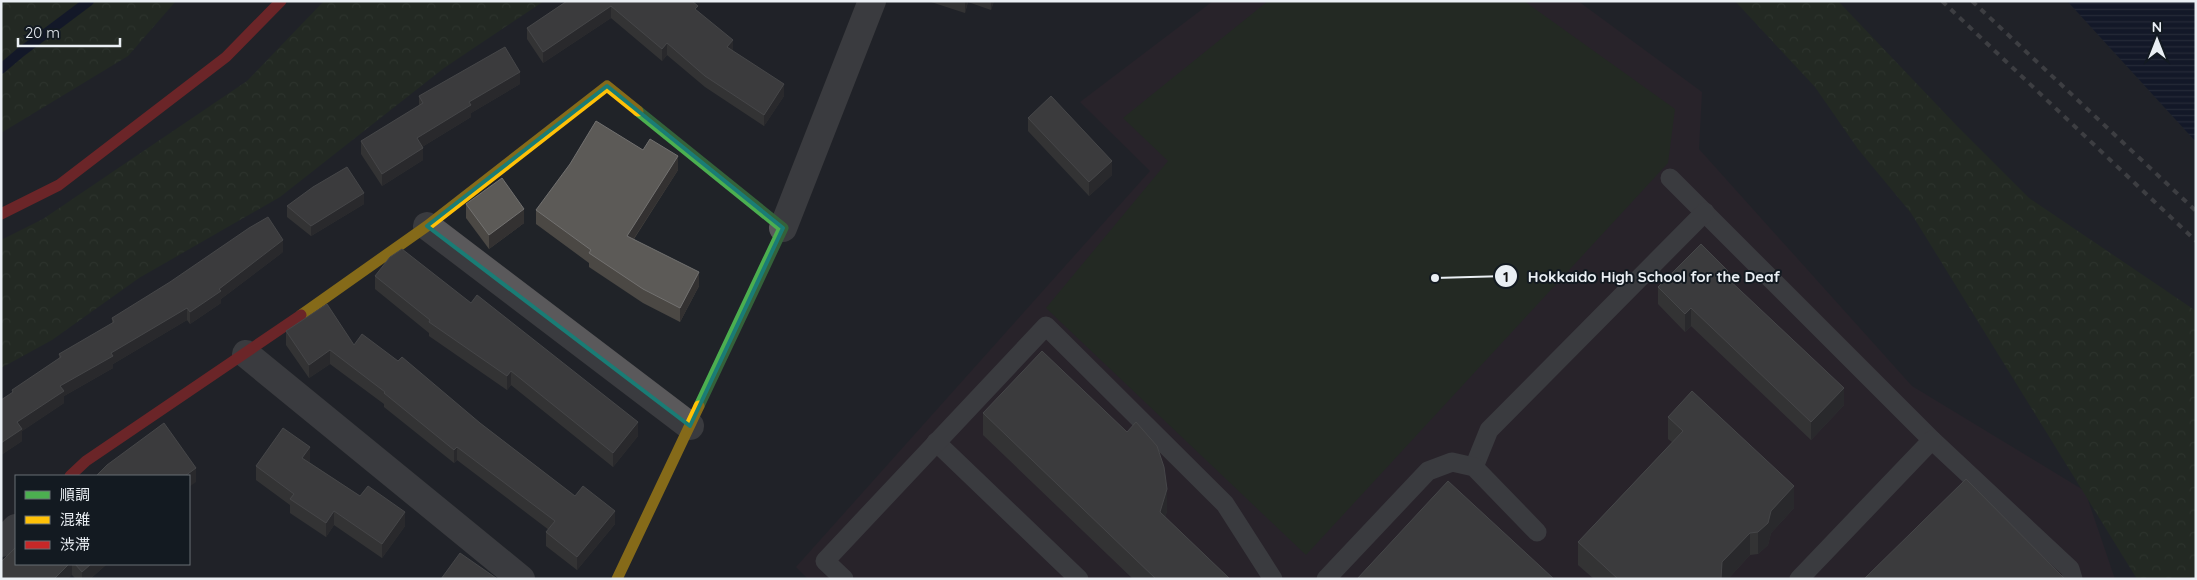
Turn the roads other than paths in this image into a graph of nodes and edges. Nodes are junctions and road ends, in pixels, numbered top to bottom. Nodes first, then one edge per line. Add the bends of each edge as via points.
1 (281, 1) edge
2 (872, 1) edge
3 (1670, 178) dead end
4 (1705, 212) junction
5 (1, 214) edge
6 (426, 226) junction
7 (783, 228) junction
8 (246, 354) junction
9 (690, 426) junction
10 (1932, 440) junction
11 (936, 442) junction
12 (1474, 467) junction
13 (71, 475) edge
14 (15, 529) edge
15 (1537, 532) dead end
16 (1, 543) edge
17 (521, 579) edge
18 (616, 579) edge
19 (844, 579) edge
20 (1080, 579) edge
21 (1273, 579) edge
22 (1326, 579) edge
23 (1799, 579) edge
24 (2073, 579) edge

1 - 5 street via 226,57 59,186
2 - 7 street
3 - 4 lane
4 - 10 lane
4 - 12 lane via 1489,430
6 - 7 street via 607,86
6 - 8 street
6 - 9 street
7 - 9 street
8 - 13 street via 86,461
8 - 17 street
9 - 18 street
10 - 23 lane
10 - 24 lane via 2070,569
11 - 19 lane via 825,561
11 - 20 lane
11 - 21 lane via 1046,326 1225,504
12 - 15 lane
12 - 22 lane via 1452,462 1428,471
14 - 16 street

